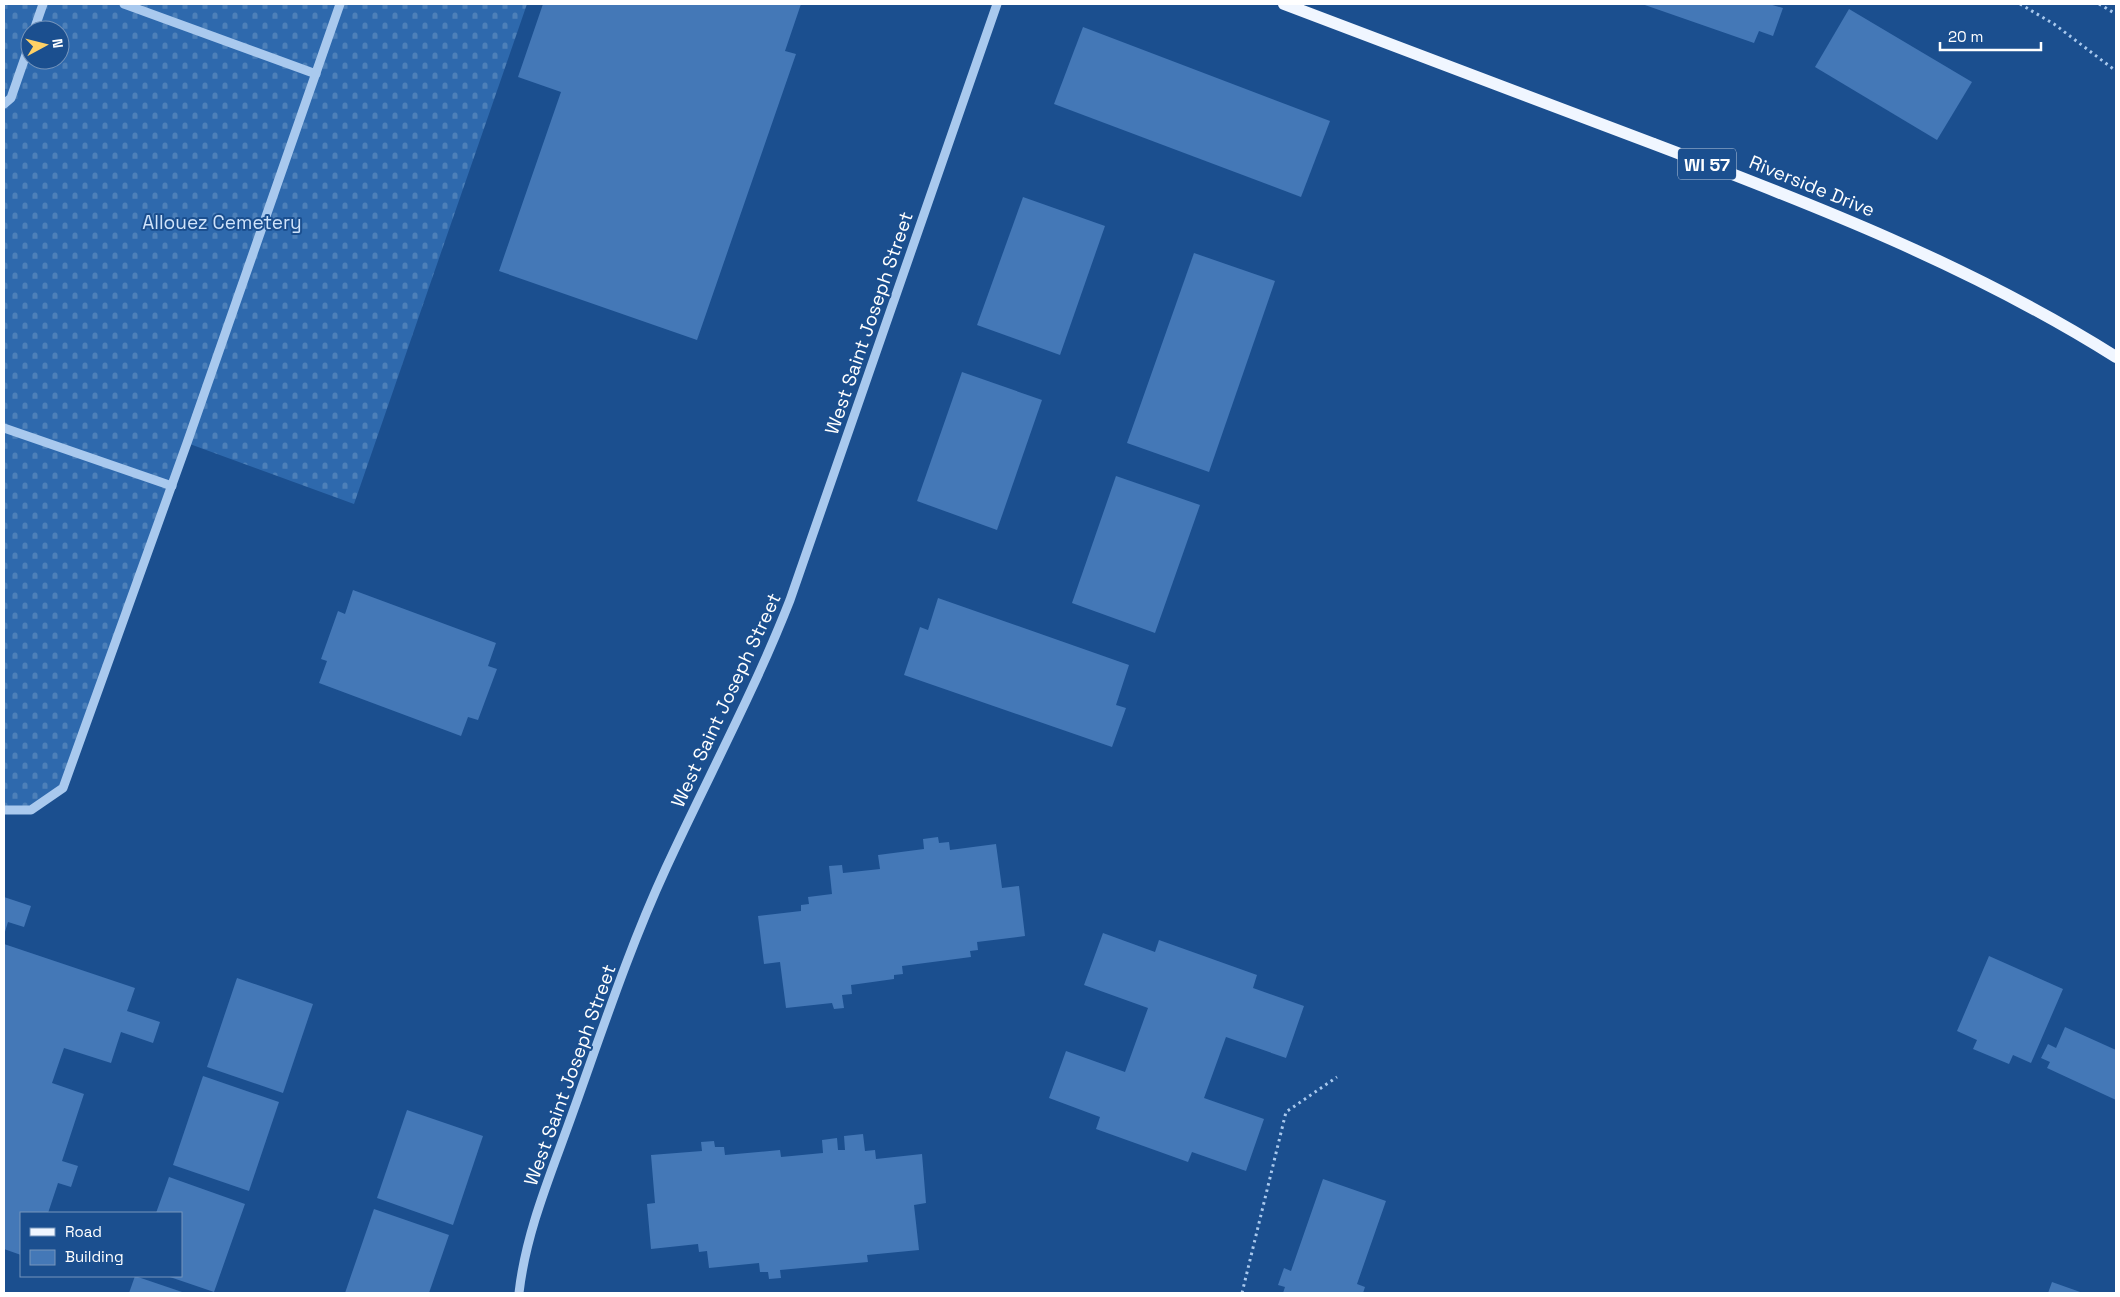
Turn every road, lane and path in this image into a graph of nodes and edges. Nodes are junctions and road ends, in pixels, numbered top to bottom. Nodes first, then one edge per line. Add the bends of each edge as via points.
1 (43, 4) edge
2 (124, 4) edge
3 (340, 4) edge
4 (997, 4) edge
5 (1284, 4) edge
6 (2020, 4) edge
7 (2099, 4) edge
8 (2116, 14) edge
9 (37, 20) edge
10 (21, 70) edge
11 (2116, 71) edge
12 (316, 74) junction
13 (4, 104) edge
14 (2116, 357) edge
15 (4, 428) edge
16 (172, 486) junction
17 (4, 810) edge
18 (1337, 1078) dead end
19 (519, 1293) edge
20 (1242, 1293) edge

1 - 9 street
2 - 12 street
3 - 12 street
4 - 19 street, West Saint Joseph Street via 790,600 768,655 665,869 621,976 535,1222 521,1272
5 - 14 main road, Riverside Drive / WI 57 via 1765,186 1866,228 2006,294
6 - 11 path via 2054,24
7 - 8 path
10 - 13 street via 11,98
12 - 16 street
15 - 16 street
16 - 17 street via 63,788 31,810
18 - 20 path via 1286,1112

